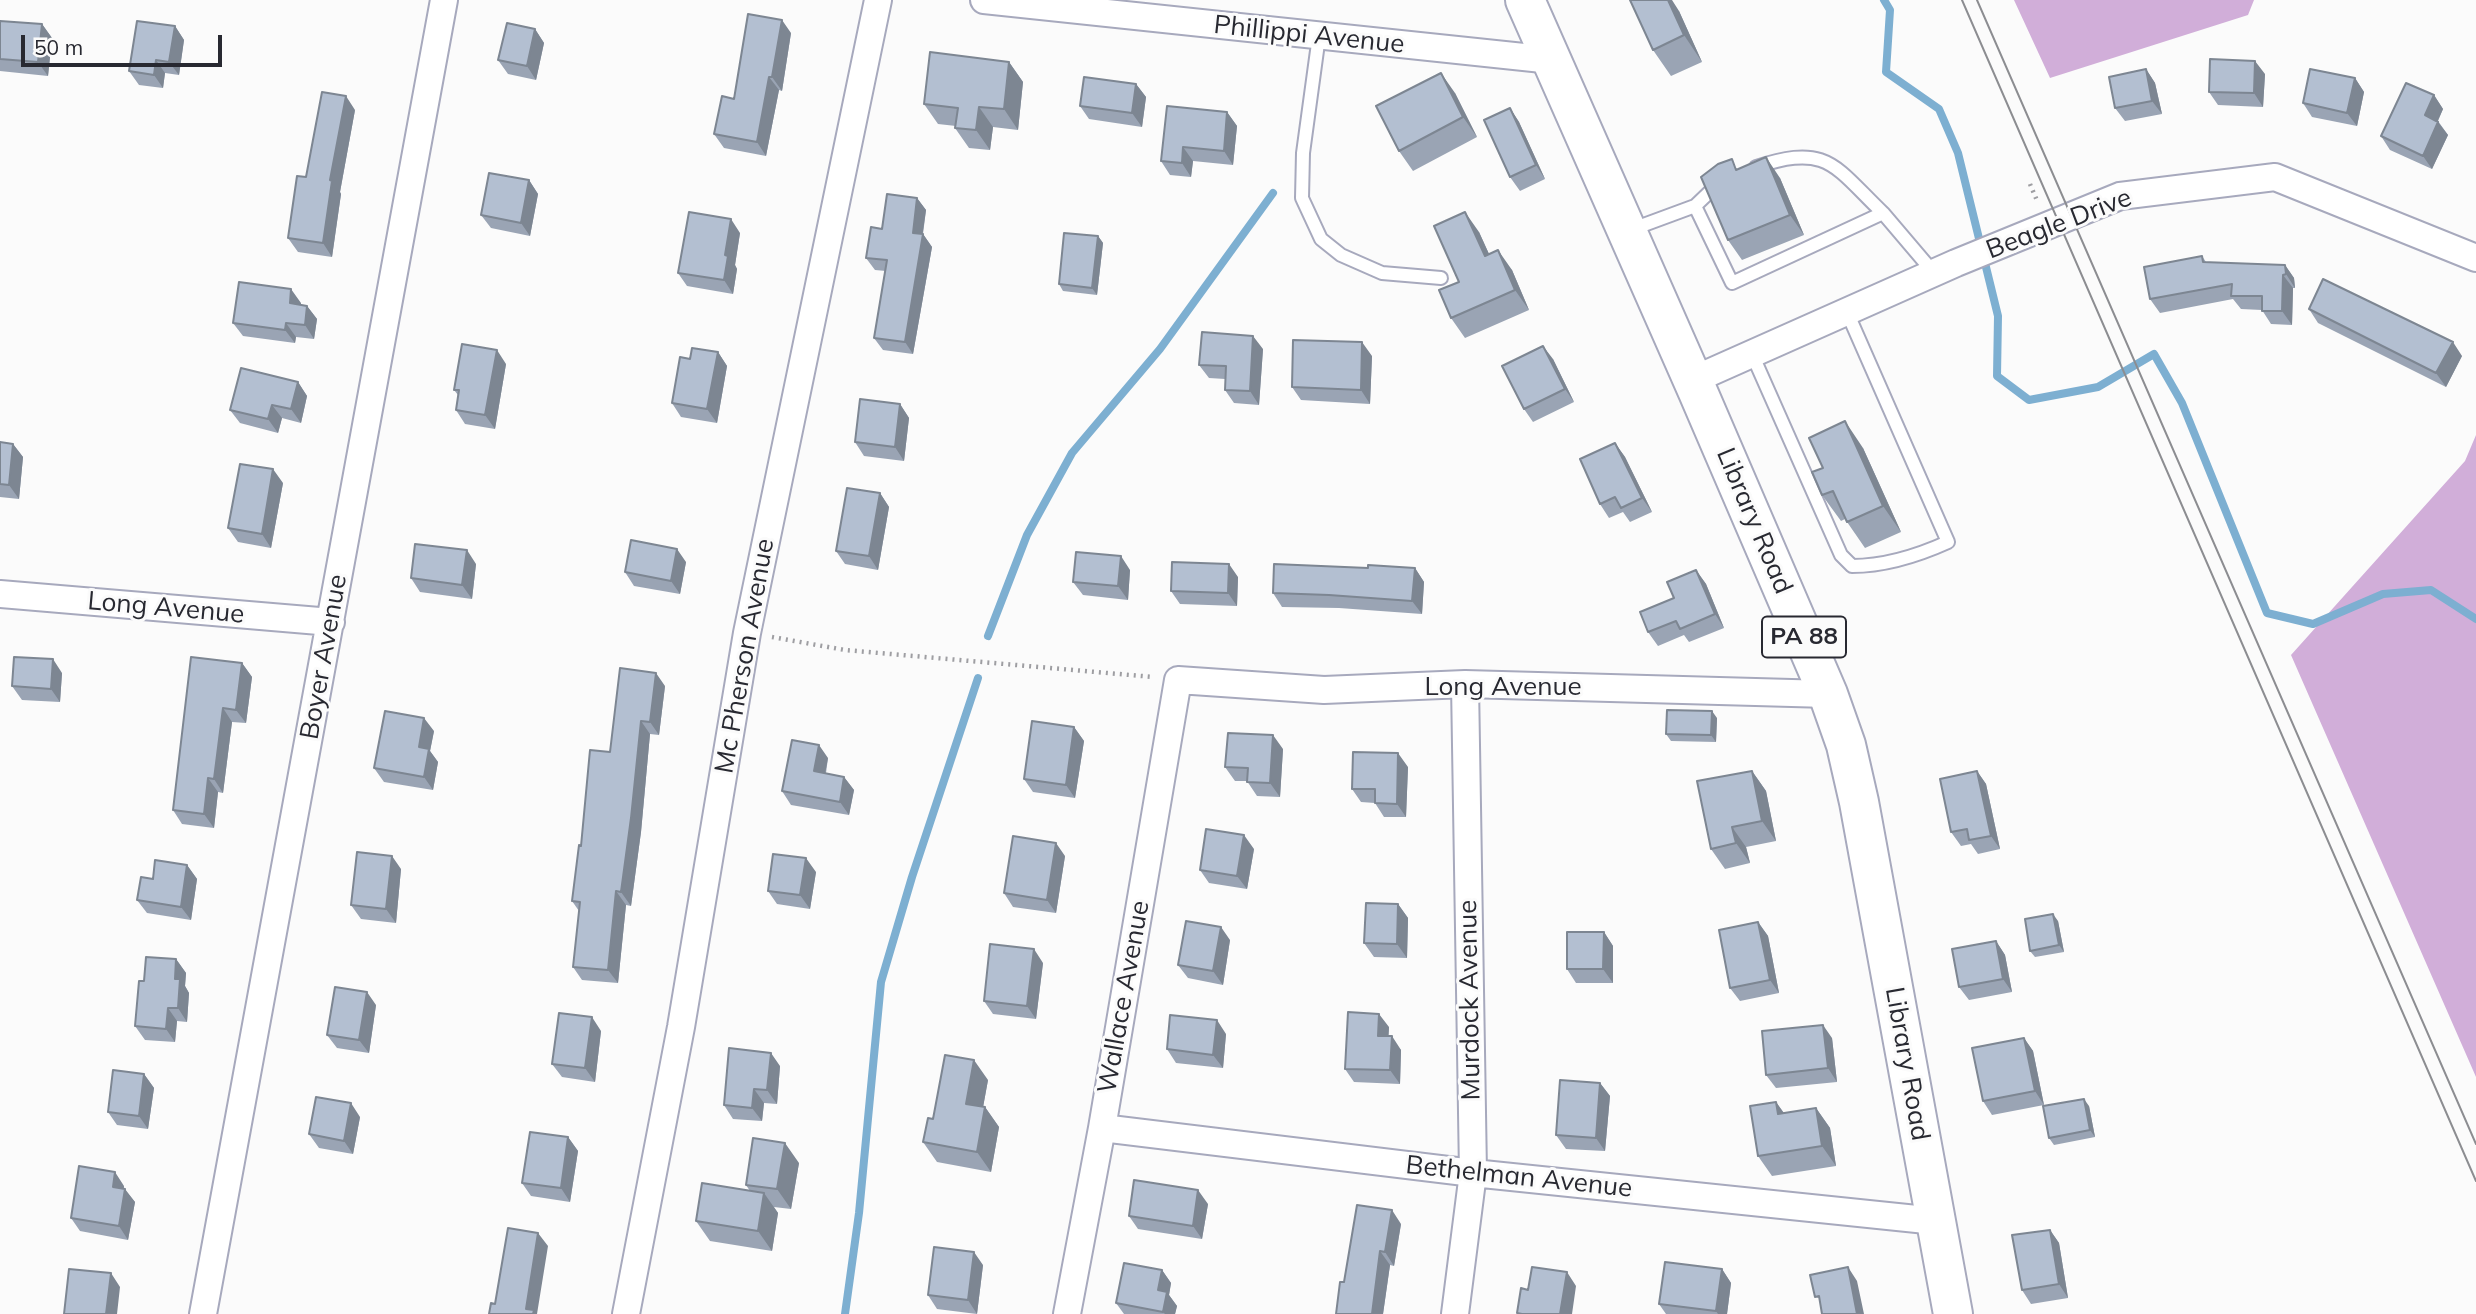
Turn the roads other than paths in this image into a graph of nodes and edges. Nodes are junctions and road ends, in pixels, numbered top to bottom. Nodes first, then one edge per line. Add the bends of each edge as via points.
1 (444, 0) edge
2 (878, 0) edge
3 (984, 0) edge
4 (1525, 0) edge
5 (1319, 36) junction
6 (1552, 60) junction
7 (1695, 206) junction
8 (1883, 213) junction
9 (1627, 231) junction
10 (2476, 258) edge
11 (1945, 268) junction
12 (1441, 278) dead end
13 (1847, 312) junction
14 (1752, 354) junction
15 (1693, 380) junction
16 (0, 594) edge
17 (331, 622) junction
18 (1178, 680) joint
19 (1465, 684) junction
20 (1828, 694) junction
21 (1102, 1128) junction
22 (1473, 1173) junction
23 (1936, 1221) junction
24 (203, 1314) edge
25 (626, 1314) edge
26 (1067, 1314) edge
27 (1455, 1314) edge
28 (1953, 1314) edge

1 - 17 street, Boyer Avenue
2 - 25 street, Mc Pherson Avenue via 747,633 681,1027
3 - 5 street, Phillippi Avenue
4 - 6 main road, Library Road / PA 88
5 - 6 street, Phillippi Avenue
5 - 12 lane via 1303,153 1302,198 1321,239 1341,255 1382,273
6 - 9 main road, Library Road / PA 88
7 - 8 lane via 1734,174 1786,158 1812,156 1836,168
7 - 8 lane via 1732,283
7 - 9 lane
8 - 11 lane
9 - 15 main road, Library Road / PA 88
10 - 11 street, Beagle Drive via 2275,177 2120,195
11 - 13 street, Beagle Drive
13 - 14 street, Beagle Drive
13 - 14 lane via 1948,542 1916,556 1852,566 1841,555
14 - 15 street, Beagle Drive
15 - 20 main road, Library Road / PA 88
16 - 17 street, Long Avenue
17 - 24 street, Boyer Avenue
18 - 19 street, Long Avenue via 1324,690
18 - 21 street, Wallace Avenue
19 - 20 street, Long Avenue
19 - 22 street, Murdock Avenue
20 - 23 main road, Library Road / PA 88 via 1859,802
21 - 22 street, Bethelman Avenue
21 - 26 street, Wallace Avenue
22 - 23 street, Bethelman Avenue
22 - 27 street, Murdock Avenue
23 - 28 main road, Library Road / PA 88

